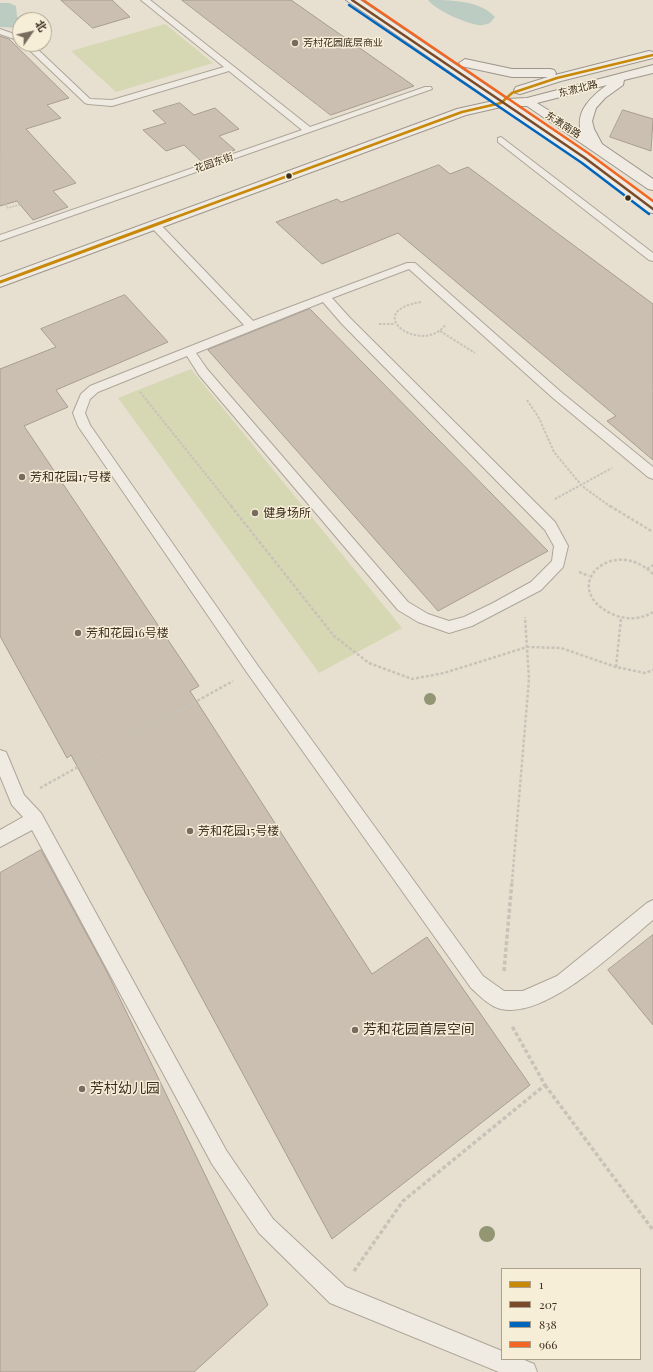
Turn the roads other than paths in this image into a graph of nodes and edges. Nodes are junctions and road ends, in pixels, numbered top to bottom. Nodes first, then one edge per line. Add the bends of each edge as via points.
1 (145, 0) edge
2 (352, 0) edge
3 (372, 0) edge
4 (0, 32) edge
5 (12, 36) edge
6 (36, 52) edge
7 (653, 54) edge
8 (465, 63) junction
9 (230, 68) junction
10 (653, 69) edge
11 (582, 71) junction
12 (629, 76) junction
13 (428, 89) dead end
14 (512, 93) junction
15 (527, 102) junction
16 (501, 103) junction
17 (308, 130) junction
18 (501, 140) dead end
19 (596, 146) junction
20 (653, 186) edge
21 (653, 209) edge
22 (156, 225) junction
23 (0, 238) edge
24 (653, 258) edge
25 (0, 282) edge
26 (325, 297) junction
27 (251, 326) junction
28 (189, 351) junction
29 (653, 474) edge
30 (0, 757) edge
31 (35, 819) junction
32 (0, 839) edge
33 (653, 909) edge
34 (526, 1372) edge

1 - 9 lane
2 - 16 street, 东漖南路
3 - 8 street, 东漖南路
4 - 5 lane
6 - 9 lane via 88,101 103,104
7 - 11 street, 东漖北路
8 - 11 street via 512,73
8 - 14 street, 东漖南路
9 - 17 lane
10 - 12 street, 东漖北路
11 - 14 street, 东漖北路
12 - 15 street, 东漖北路
12 - 19 street via 595,101 589,110 585,119
13 - 17 lane, 花园东街
14 - 15 street, 东漖南路
14 - 16 street, 东漖北路
15 - 16 street, 东漖北路
15 - 19 street, 东漖南路
16 - 21 street, 东漖南路 via 585,158
16 - 22 street, 东漖北路 via 462,112
17 - 23 lane, 花园东街
18 - 24 lane
19 - 20 street, 东漖南路
22 - 25 street, 东漖北路
22 - 27 lane
26 - 27 lane
26 - 28 lane via 550,526 561,546 558,563 536,586 467,622 449,627 423,618 403,606 203,372
26 - 29 lane via 411,265
27 - 28 lane
28 - 33 lane via 94,389 85,397 79,413 84,426 253,670 477,982 502,1000 524,1000 563,982
30 - 31 lane via 18,800
31 - 32 lane
31 - 34 lane via 218,1157 266,1226 338,1295

